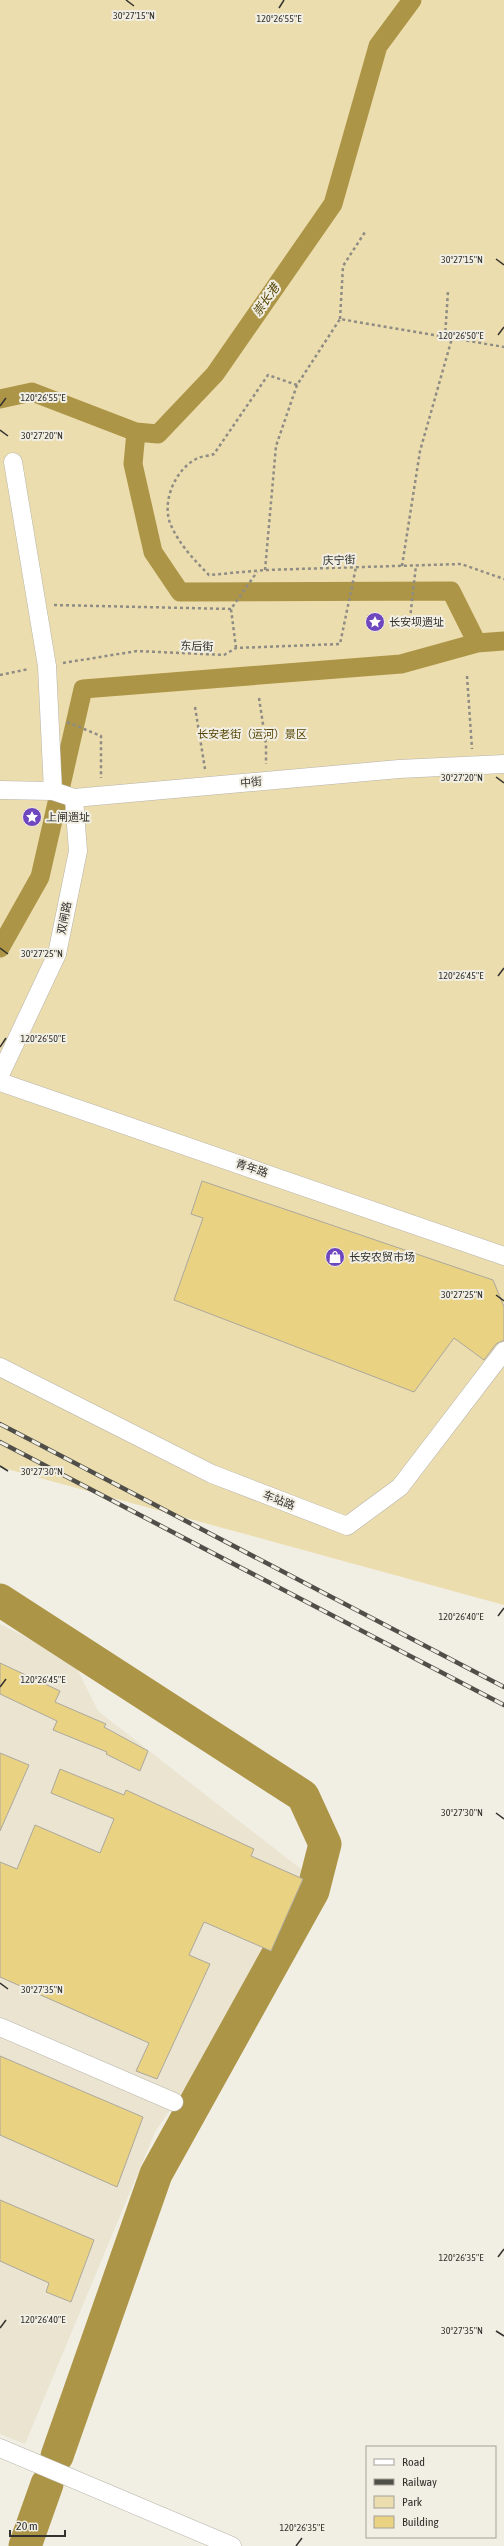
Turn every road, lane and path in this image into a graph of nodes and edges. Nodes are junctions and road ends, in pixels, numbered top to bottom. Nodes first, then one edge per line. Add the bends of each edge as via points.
1 (366, 232) dead end
2 (448, 291) dead end
3 (340, 319) junction
4 (445, 337) junction
5 (452, 338) junction
6 (504, 347) edge
7 (297, 385) junction
8 (13, 462) dead end
9 (402, 566) junction
10 (416, 566) junction
11 (356, 567) junction
12 (265, 570) junction
13 (257, 572) junction
14 (504, 579) edge
15 (37, 605) junction
16 (231, 609) junction
17 (410, 619) dead end
18 (236, 648) junction
19 (47, 666) junction
20 (0, 675) edge
21 (467, 676) dead end
22 (260, 698) dead end
23 (195, 707) dead end
24 (65, 722) dead end
25 (504, 764) edge
26 (474, 765) junction
27 (266, 780) junction
28 (208, 786) junction
29 (0, 790) edge
30 (64, 794) junction
31 (100, 796) junction
32 (0, 1075) edge
33 (0, 1082) edge
34 (504, 1256) edge
35 (504, 1351) edge
36 (0, 1367) edge
37 (0, 2027) edge
38 (174, 2102) dead end
39 (0, 2448) edge
40 (232, 2546) edge

1 - 3 path via 343,266
2 - 4 path
3 - 4 path
3 - 7 path
4 - 5 path
5 - 6 path
5 - 9 path via 420,452
7 - 12 path via 276,446
7 - 13 path, 庆宁街 via 268,375 214,454 196,459 181,472 176,477 168,497 170,523 193,559 209,575
8 - 15 street, 双闸路
9 - 10 path, 庆宁街
9 - 11 path, 庆宁街
10 - 14 path, 庆宁街 via 461,564
10 - 17 path
11 - 12 path, 庆宁街
11 - 18 path, 东后街 via 340,644
12 - 13 path, 庆宁街
13 - 16 path
15 - 16 path
15 - 19 street, 双闸路
16 - 18 path
18 - 19 path, 东后街 via 224,655 137,652
19 - 20 path, 东后街
19 - 30 street, 双闸路
21 - 26 path
22 - 27 path via 266,744
23 - 28 path
24 - 31 path via 101,736
25 - 26 street, 中街
26 - 27 street, 中街 via 399,768
27 - 28 street, 中街
28 - 31 street, 中街
29 - 30 street, 中街
30 - 31 street, 中街
30 - 32 street, 双闸路 via 78,851 58,954
33 - 34 street, 青年路
35 - 36 street, 车站路 via 400,1487 347,1526 212,1474
37 - 38 street
39 - 40 street

